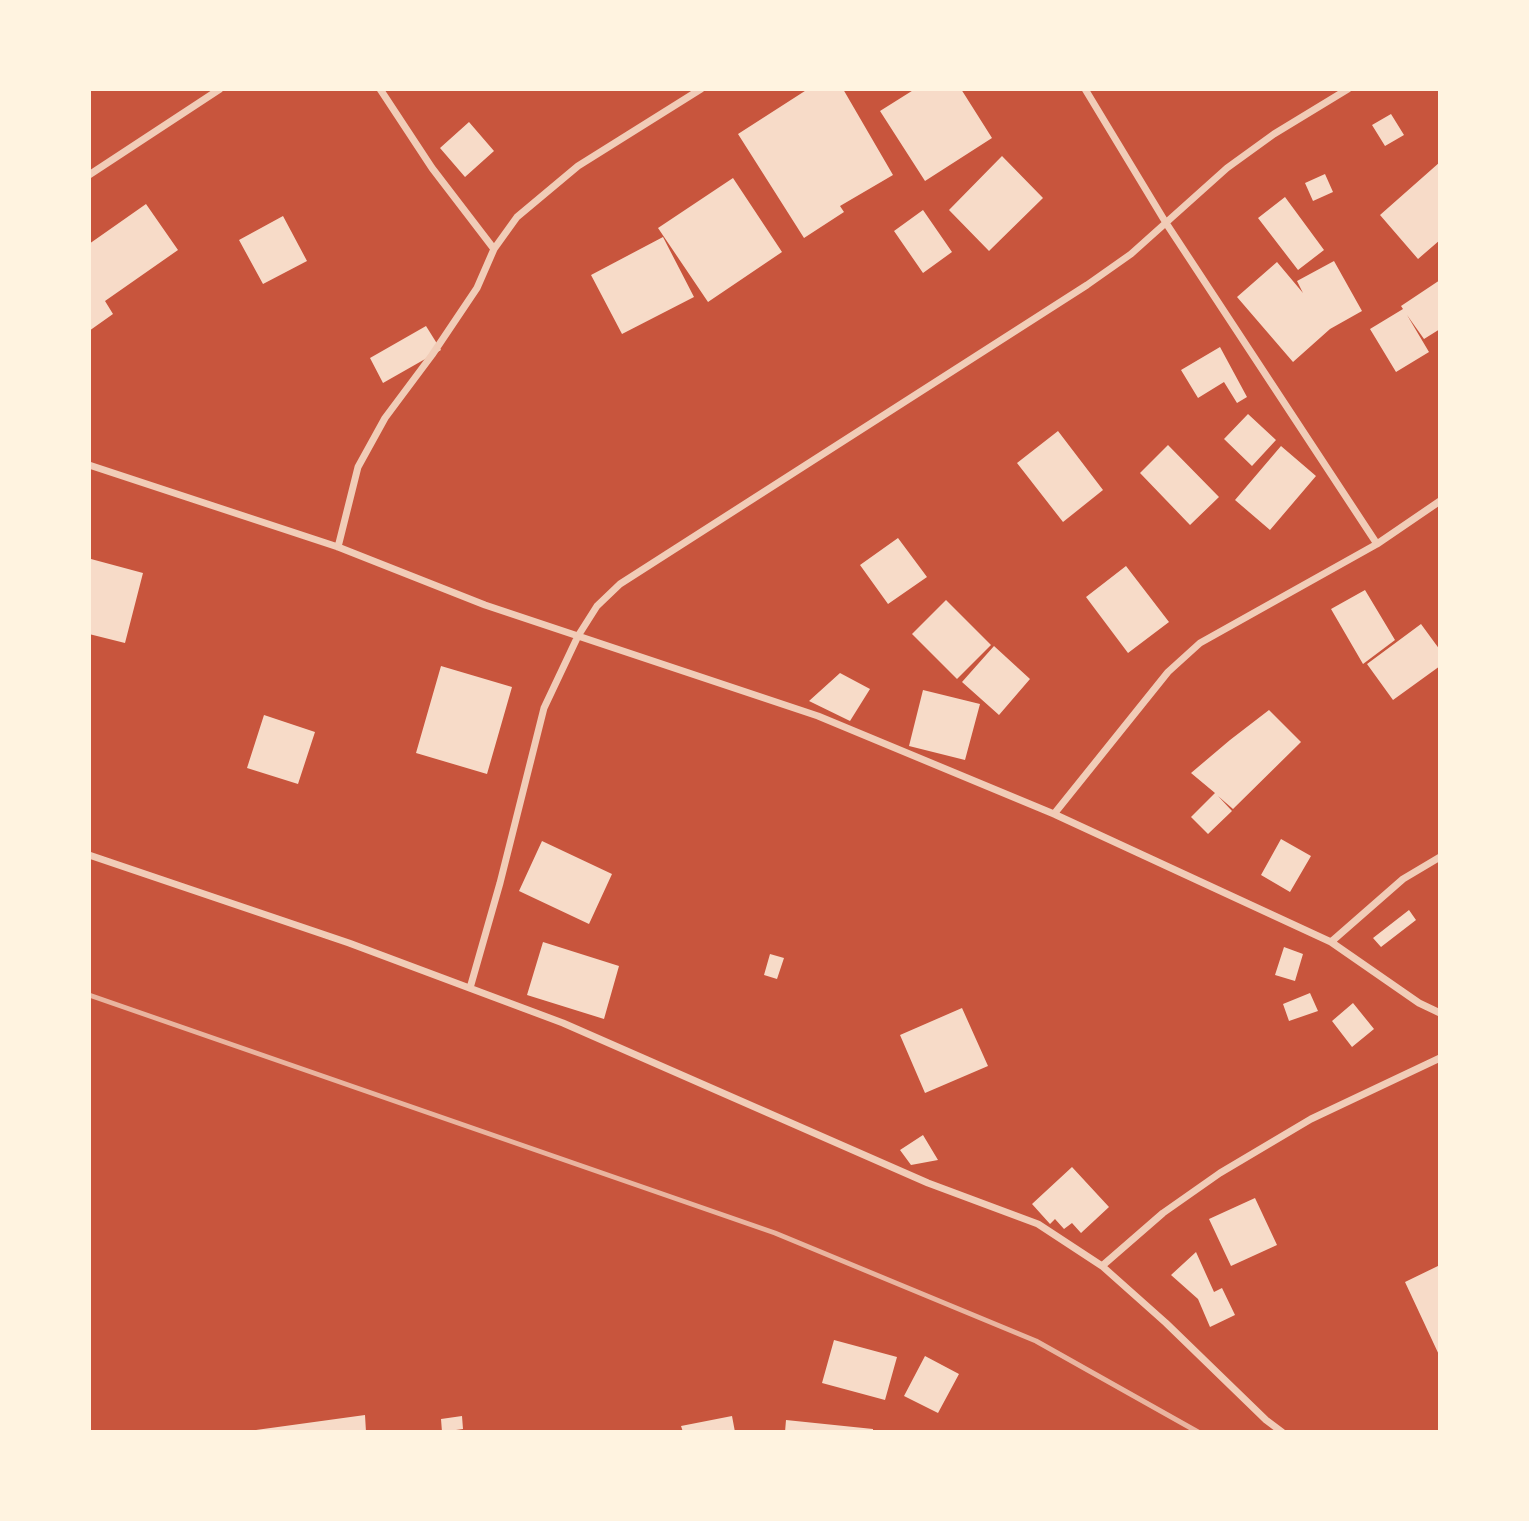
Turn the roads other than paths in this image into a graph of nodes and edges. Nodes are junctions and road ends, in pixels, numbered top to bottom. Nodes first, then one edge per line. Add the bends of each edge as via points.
1 (220, 89) edge
2 (380, 89) edge
3 (701, 89) edge
4 (1085, 89) edge
5 (1348, 89) edge
6 (89, 175) edge
7 (1166, 223) junction
8 (494, 249) junction
9 (89, 465) edge
10 (1440, 501) edge
11 (1377, 544) junction
12 (338, 547) junction
13 (578, 636) junction
14 (1054, 814) junction
15 (89, 855) edge
16 (1440, 857) edge
17 (1331, 943) junction
18 (470, 988) junction
19 (1440, 1013) edge
20 (1440, 1058) edge
21 (1102, 1266) junction
22 (1282, 1432) edge

1 - 6 street
2 - 8 street
3 - 8 street via 578,166 517,217
4 - 7 street
5 - 7 street via 1237,161
7 - 11 street
7 - 13 street via 1087,285 620,584 597,606
8 - 12 street via 477,288 385,418 358,467
9 - 12 street
10 - 11 street
11 - 14 street via 1199,643 1168,672
12 - 13 street via 485,606
13 - 14 street via 818,716
13 - 18 street via 544,708
14 - 17 street
15 - 18 street
16 - 17 street via 1403,879
17 - 19 street
18 - 21 street via 563,1023 928,1183 1038,1224
20 - 21 street via 1311,1119 1220,1173 1163,1213
21 - 22 street

